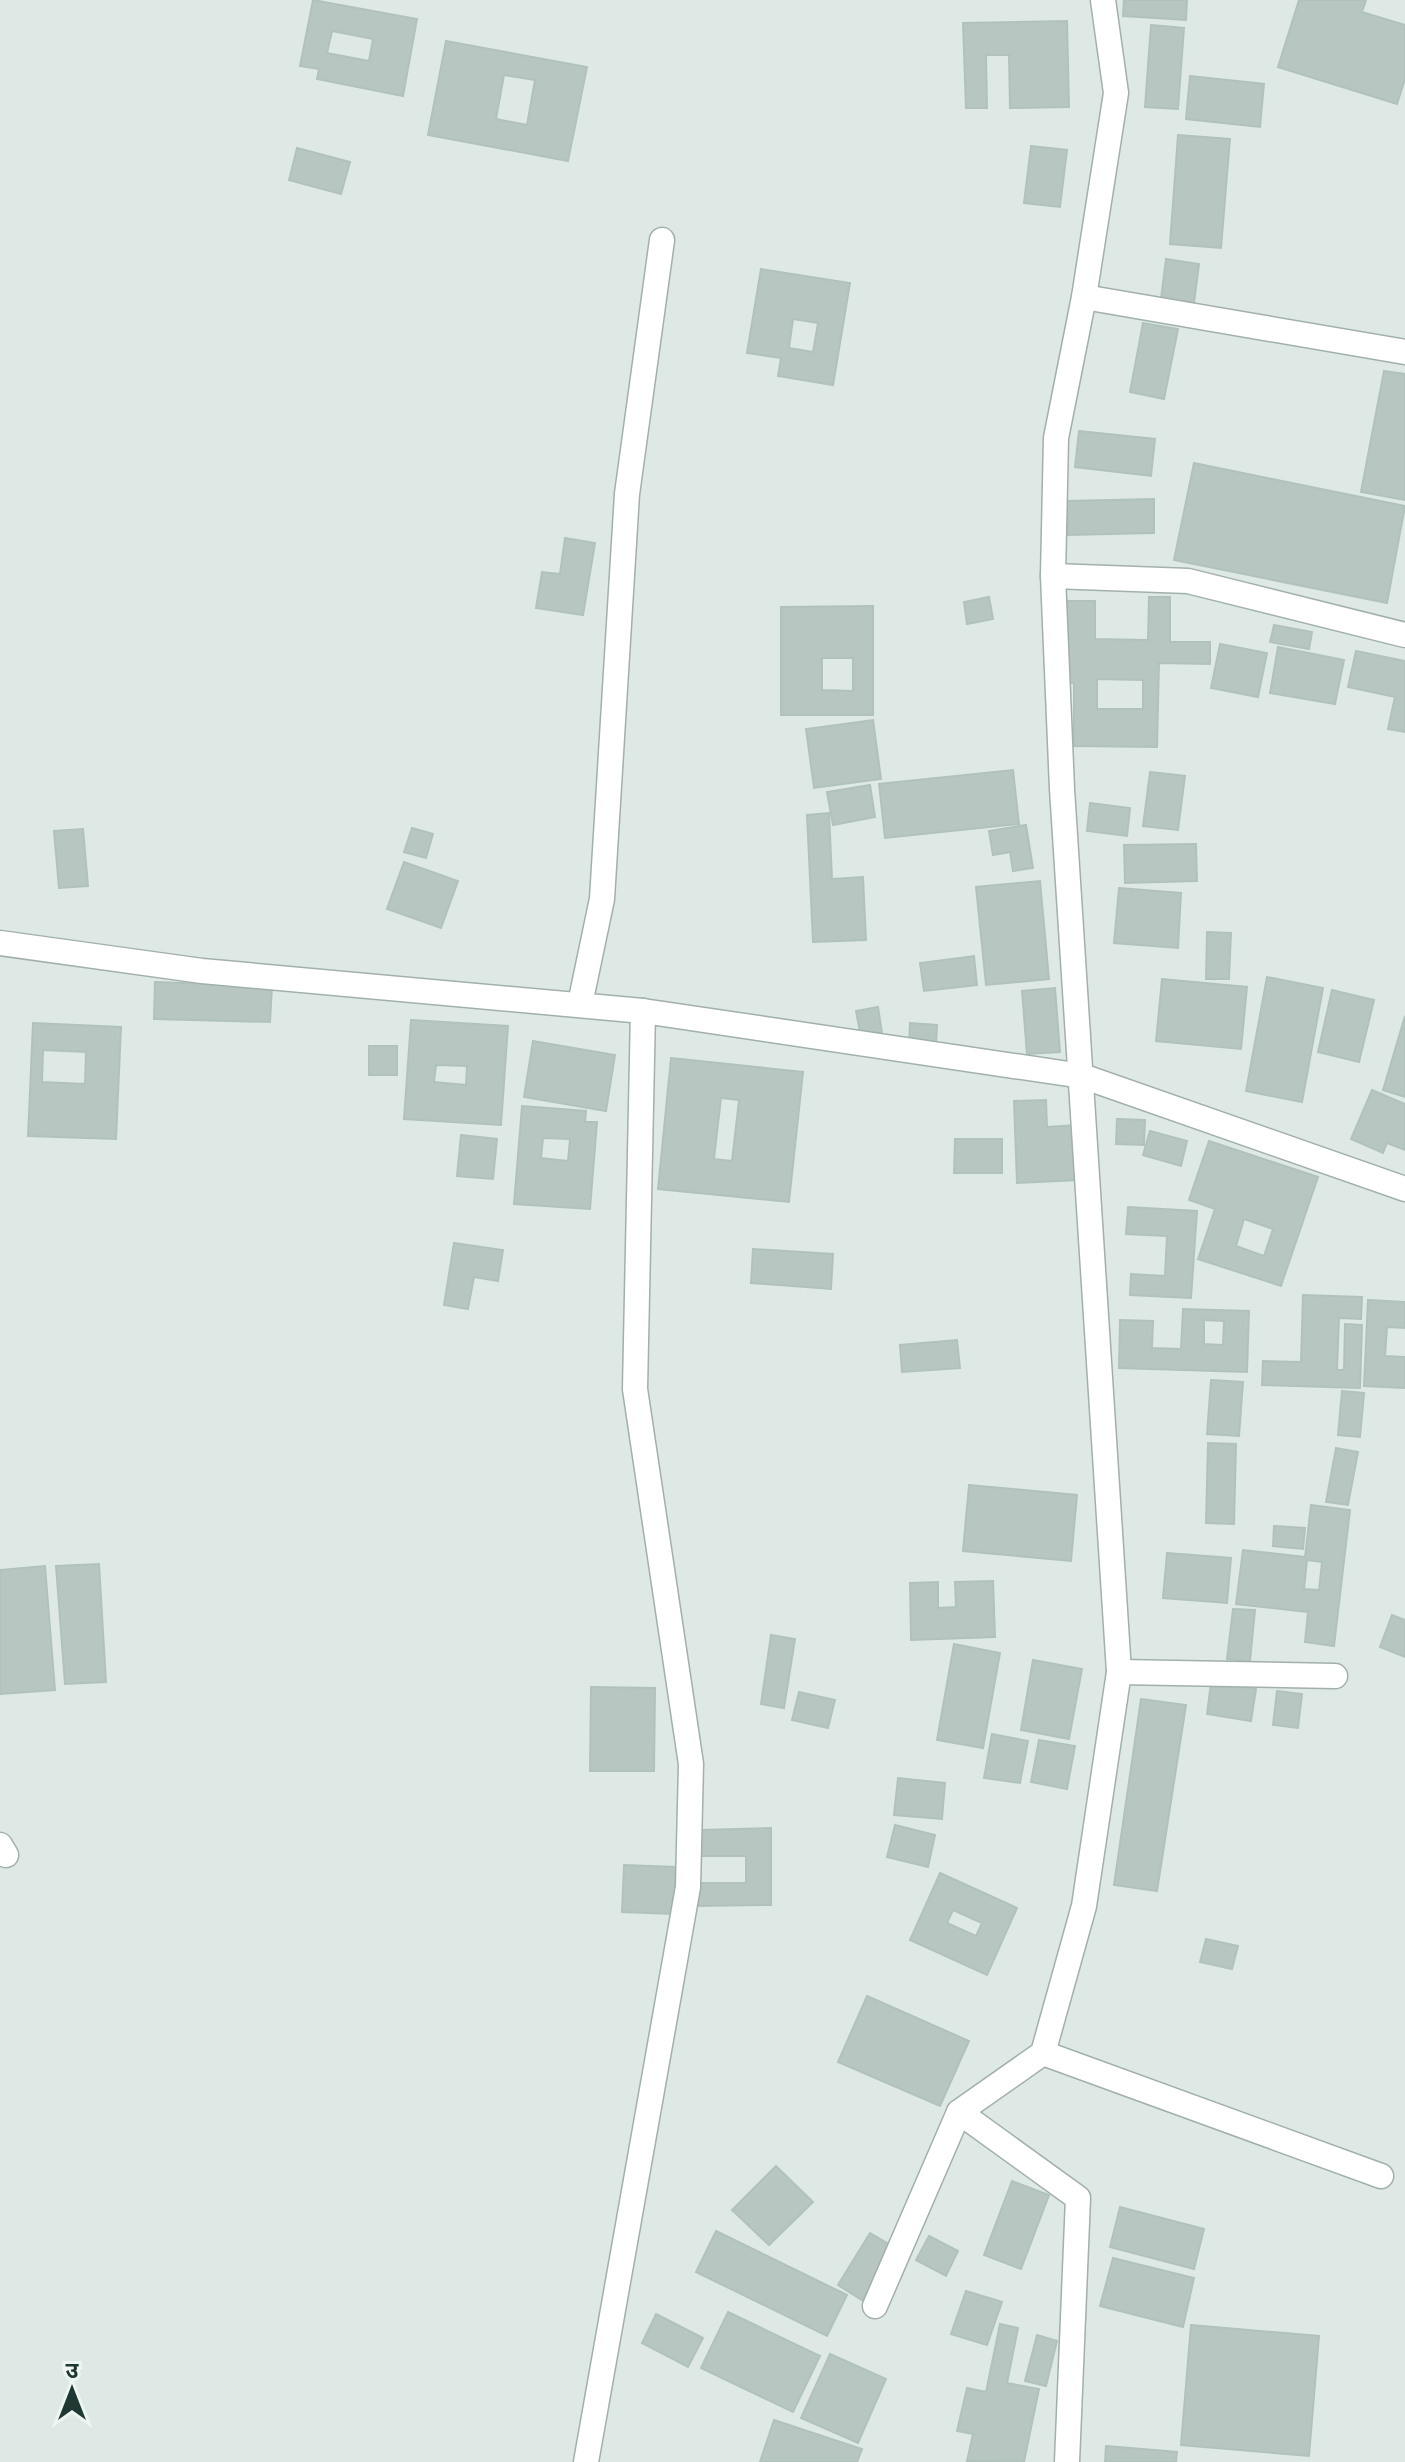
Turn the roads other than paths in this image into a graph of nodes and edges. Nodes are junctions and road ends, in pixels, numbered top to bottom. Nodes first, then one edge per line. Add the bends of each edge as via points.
1 (1103, 0) edge
2 (662, 240) dead end
3 (1084, 297) junction
4 (1405, 352) edge
5 (1053, 576) junction
6 (1405, 635) edge
7 (0, 943) edge
8 (580, 1004) junction
9 (643, 1011) junction
10 (1082, 1076) junction
11 (1405, 1189) edge
12 (1119, 1672) junction
13 (1335, 1676) dead end
14 (1043, 2053) junction
15 (959, 2112) junction
16 (1381, 2176) dead end
17 (875, 2306) dead end
18 (586, 2462) edge
19 (1067, 2462) edge

1 - 3 street via 1116,93
2 - 8 street via 627,494 602,899
3 - 4 street
3 - 5 street via 1056,438
5 - 6 street via 1188,581
5 - 10 street
7 - 8 street via 202,971
8 - 9 street
9 - 10 street
9 - 18 street via 635,1389 691,1764 688,1887
10 - 11 street
10 - 12 street
12 - 13 street
12 - 14 street via 1084,1906
14 - 15 street
14 - 16 street
15 - 17 street
15 - 19 street via 1078,2198

